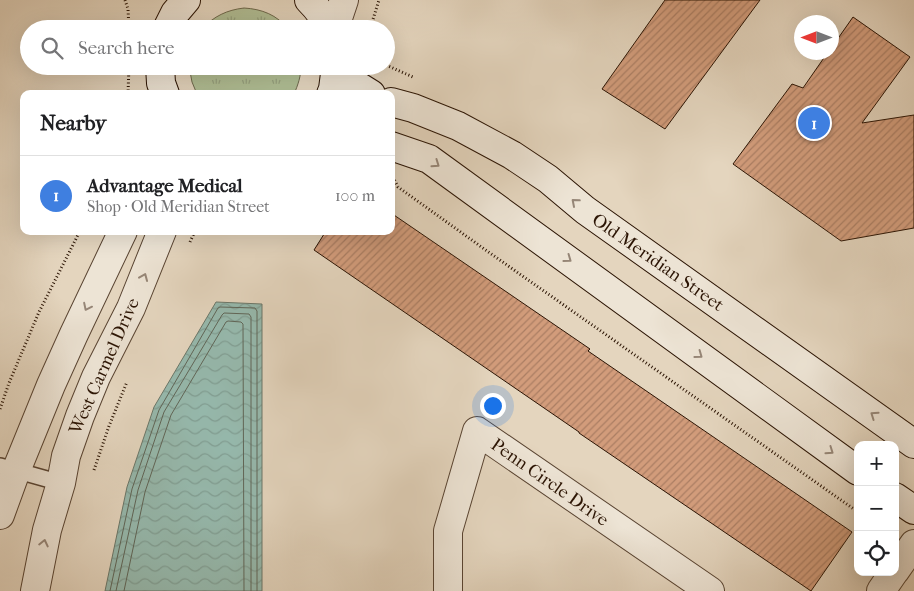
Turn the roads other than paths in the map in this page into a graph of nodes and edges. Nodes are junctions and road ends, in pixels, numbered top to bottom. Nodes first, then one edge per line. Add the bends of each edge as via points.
1 (159, 0) edge
2 (186, 0) edge
3 (309, 0) edge
4 (344, 0) edge
5 (165, 20) edge
6 (171, 20) edge
7 (324, 20) edge
8 (338, 20) edge
9 (335, 75) edge
10 (348, 75) edge
11 (333, 90) edge
12 (365, 90) edge
13 (395, 103) edge
14 (395, 147) edge
15 (121, 235) edge
16 (160, 235) edge
17 (914, 444) edge
18 (854, 467) edge
19 (8, 468) edge
20 (60, 483) junction
21 (899, 500) edge
22 (914, 510) edge
23 (0, 515) edge
24 (914, 544) edge
25 (899, 566) edge
26 (892, 576) edge
27 (35, 591) edge
28 (448, 591) edge
29 (710, 591) edge
30 (881, 591) edge

1 - 5 main road
2 - 6 main road
3 - 7 main road
4 - 8 main road
9 - 11 main road
10 - 12 main road via 354,84
17 -> 13 main road, Old Meridian Street via 585,210 541,174 458,126
14 -> 18 main road via 429,159
15 -> 19 main road
20 -> 16 main road, West Carmel Drive via 80,416 131,308
19 - 20 lane
19 - 23 main road
27 -> 20 main road, West Carmel Drive
21 - 22 main road
24 - 25 main road
26 - 30 main road
28 - 29 main road, Penn Circle Drive via 448,531 477,431

